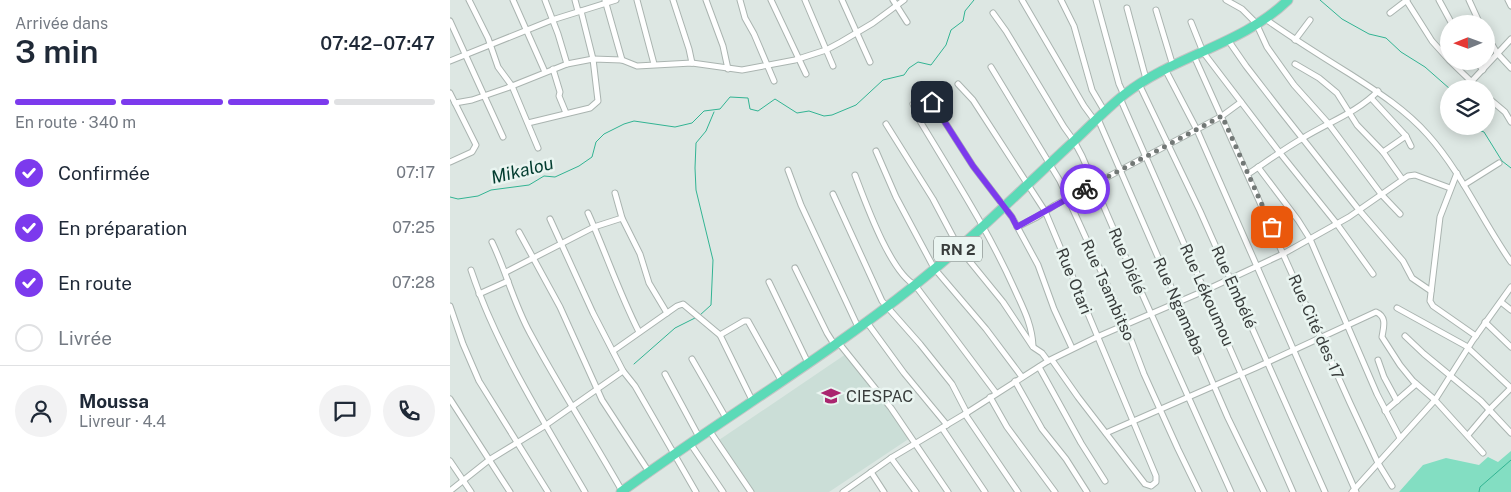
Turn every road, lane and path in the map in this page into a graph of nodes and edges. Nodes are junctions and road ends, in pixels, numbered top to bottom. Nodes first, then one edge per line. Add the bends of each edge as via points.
1 (469, 0) edge
2 (513, 0) edge
3 (545, 0) edge
4 (575, 0) edge
5 (616, 0) edge
6 (637, 0) edge
7 (673, 0) edge
8 (706, 0) edge
9 (740, 0) edge
10 (771, 0) edge
11 (805, 0) edge
12 (842, 0) edge
13 (893, 0) edge
14 (904, 0) edge
15 (1022, 0) edge
16 (1062, 0) edge
17 (1096, 0) edge
18 (1226, 0) edge
19 (1288, 0) edge
20 (1407, 0) edge
21 (1439, 0) edge
22 (1469, 0) edge
23 (1508, 0) edge
24 (605, 2) edge
25 (896, 6) junction
26 (1511, 6) edge
27 (1127, 8) dead end
28 (1156, 10) dead end
29 (579, 11) junction
30 (993, 13) dead end
31 (1390, 13) dead end
32 (1447, 15) edge
33 (1476, 15) edge
34 (552, 20) junction
35 (1310, 20) dead end
36 (450, 21) edge
37 (1260, 21) junction
38 (907, 22) dead end
39 (1191, 22) dead end
40 (526, 30) junction
41 (856, 33) junction
42 (1511, 39) edge
43 (1228, 40) junction
44 (1295, 40) junction
45 (490, 45) junction
46 (826, 50) junction
47 (1440, 50) edge
48 (1495, 50) edge
49 (1497, 53) junction
50 (466, 54) junction
51 (1199, 54) junction
52 (1495, 55) edge
53 (799, 58) junction
54 (593, 59) junction
55 (622, 60) junction
56 (450, 61) edge
57 (870, 62) dead end
58 (567, 64) junction
59 (654, 64) junction
60 (692, 64) junction
61 (1295, 64) dead end
62 (767, 65) junction
63 (833, 66) dead end
64 (991, 67) dead end
65 (1169, 67) junction
66 (1511, 68) edge
67 (553, 69) junction
68 (728, 69) junction
69 (1460, 70) edge
70 (1483, 70) edge
71 (545, 72) junction
72 (806, 74) dead end
73 (1470, 80) edge
74 (1474, 80) edge
75 (774, 81) dead end
76 (1142, 81) junction
77 (958, 84) dead end
78 (512, 86) junction
79 (1378, 91) junction
80 (450, 94) edge
81 (483, 95) junction
82 (1122, 96) junction
83 (1372, 98) junction
84 (932, 102) dead end
85 (1241, 102) junction
86 (455, 103) junction
87 (913, 104) dead end
88 (1495, 104) edge
89 (1349, 112) junction
90 (566, 113) junction
91 (1222, 116) junction
92 (1099, 117) junction
93 (1511, 122) edge
94 (1328, 123) junction
95 (528, 124) junction
96 (886, 124) dead end
97 (1197, 130) junction
98 (1406, 136) junction
99 (503, 137) dead end
100 (1303, 138) junction
101 (1074, 141) junction
102 (1169, 144) junction
103 (1410, 146) dead end
104 (538, 148) dead end
105 (876, 151) dead end
106 (1383, 152) junction
107 (1280, 153) junction
108 (1146, 156) junction
109 (450, 162) edge
110 (1049, 163) junction
111 (1499, 163) dead end
112 (1258, 167) junction
113 (788, 170) dead end
114 (1120, 170) junction
115 (1457, 173) junction
116 (1248, 174) junction
117 (855, 175) dead end
118 (1402, 179) junction
119 (1028, 184) junction
120 (1095, 184) junction
121 (1464, 185) junction
122 (1450, 188) junction
123 (615, 194) dead end
124 (833, 194) dead end
125 (1381, 194) junction
126 (1068, 198) junction
127 (1004, 206) junction
128 (1359, 210) junction
129 (1045, 211) junction
130 (588, 213) dead end
131 (1400, 214) dead end
132 (622, 218) junction
133 (550, 219) dead end
134 (1337, 224) junction
135 (982, 226) junction
136 (594, 227) junction
137 (1017, 227) junction
138 (519, 232) dead end
139 (1310, 239) junction
140 (492, 242) dead end
141 (562, 243) junction
142 (959, 248) junction
143 (1283, 254) junction
144 (533, 260) junction
145 (1511, 262) edge
146 (1257, 266) junction
147 (795, 268) dead end
148 (934, 268) junction
149 (471, 270) dead end
150 (506, 272) junction
151 (1373, 274) dead end
152 (1231, 279) junction
153 (508, 281) junction
154 (769, 282) dead end
155 (915, 285) junction
156 (1511, 287) edge
157 (1204, 291) junction
158 (1431, 292) junction
159 (479, 294) junction
160 (1178, 302) junction
161 (1501, 302) junction
162 (450, 306) edge
163 (887, 308) junction
164 (1397, 308) dead end
165 (1511, 310) edge
166 (667, 313) junction
167 (1150, 314) junction
168 (866, 322) junction
169 (1485, 322) junction
170 (1125, 324) junction
171 (1348, 325) junction
172 (858, 327) junction
173 (639, 332) junction
174 (720, 335) junction
175 (1405, 336) dead end
176 (1476, 336) junction
177 (1097, 337) junction
178 (1321, 338) junction
179 (836, 343) junction
180 (1033, 347) junction
181 (1511, 347) edge
182 (1072, 348) junction
183 (1468, 348) junction
184 (1292, 350) junction
185 (612, 351) junction
186 (692, 359) dead end
187 (1050, 360) junction
188 (1378, 360) dead end
189 (1268, 362) junction
190 (808, 363) junction
191 (1038, 367) junction
192 (623, 371) junction
193 (664, 374) dead end
194 (1242, 374) junction
195 (1451, 376) junction
196 (1022, 377) junction
197 (781, 380) junction
198 (1015, 382) junction
199 (1416, 384) junction
200 (1214, 386) junction
201 (1511, 388) edge
202 (597, 389) junction
203 (996, 393) junction
204 (990, 397) junction
205 (1188, 397) junction
206 (450, 400) edge
207 (752, 400) junction
208 (1435, 400) junction
209 (1397, 401) junction
210 (571, 407) junction
211 (1490, 409) junction
212 (1160, 410) junction
213 (1385, 411) junction
214 (966, 413) junction
215 (726, 418) junction
216 (1133, 421) junction
217 (546, 425) junction
218 (944, 426) junction
219 (709, 430) junction
220 (1106, 433) junction
221 (1511, 433) edge
222 (1468, 435) junction
223 (699, 437) junction
224 (1400, 438) junction
225 (517, 443) junction
226 (690, 443) junction
227 (916, 444) junction
228 (675, 453) junction
229 (1483, 453) dead end
230 (891, 458) junction
231 (489, 460) junction
232 (450, 461) edge
233 (1378, 463) junction
234 (649, 472) junction
235 (871, 472) junction
236 (463, 480) junction
237 (1105, 481) dead end
238 (1392, 486) dead end
239 (450, 491) edge
240 (846, 491) edge
241 (1354, 491) edge
242 (471, 492) edge
243 (510, 492) edge
244 (548, 492) edge
245 (585, 492) edge
246 (622, 492) edge
247 (696, 492) edge
248 (723, 492) edge
249 (751, 492) edge
250 (884, 492) edge
251 (916, 492) edge
252 (948, 492) edge
253 (985, 492) edge
254 (1018, 492) edge
255 (1055, 492) edge
256 (1087, 492) edge
257 (1199, 492) edge
258 (1231, 492) edge
259 (1264, 492) edge
260 (1293, 492) edge
261 (1325, 492) edge

1 - 45 street
2 - 40 street
3 - 34 street
4 - 29 street
5 - 24 street
6 - 59 street
7 - 60 street
8 - 68 street
9 - 62 street
10 - 53 street
11 - 46 street
12 - 41 street
13 - 25 street
14 - 25 street
15 - 92 street, Rue Ngamaba via 1084,106
16 - 92 street via 1074,26
17 - 82 street, Rue Lékoumou
18 - 37 street
19 - 37 highway, RN 2
20 - 31 street
20 - 47 street
21 - 32 street
22 - 33 street
23 - 26 street
24 - 29 street
24 - 55 street
25 - 38 street
25 - 41 street
27 - 76 street, Rue Embélé
28 - 65 street
29 - 34 street
29 - 54 street
30 - 101 street, Rue Diélé
34 - 40 street
34 - 58 street
35 - 44 street
36 - 50 street
37 - 43 highway, RN 2
37 - 44 street
37 - 94 street via 1267,47 1294,86
39 - 51 street
40 - 45 street
40 - 71 street
41 - 46 street
41 - 57 street
42 - 49 street
43 - 51 highway, RN 2
43 - 100 street
44 - 79 street
45 - 50 street
45 - 78 street via 498,67
46 - 53 street
46 - 63 street
48 - 49 street
49 - 52 street
49 - 66 street
50 - 56 street
50 - 81 street
51 - 65 highway, RN 2
51 - 85 street
51 - 91 street, Rue Cité des 17
53 - 62 street
53 - 72 street
54 - 55 street
54 - 58 street
54 - 90 street via 598,101 590,108
55 - 59 street via 637,66
58 - 67 street
59 - 60 street
60 - 68 street
61 - 89 street via 1331,87
62 - 68 street
62 - 75 street
64 - 110 street, Rue Tsambitso
65 - 76 highway, RN 2
65 - 97 street
67 - 71 street
67 - 90 street
69 - 73 street
70 - 74 street
71 - 78 street
76 - 82 highway, RN 2
76 - 102 street, Rue Embélé
77 - 119 street, Rue Otari via 973,100
78 - 81 street
78 - 95 street
79 - 83 street
79 - 115 street via 1427,133
80 - 86 street
81 - 86 street
81 - 99 street
82 - 92 highway, RN 2
82 - 108 street, Rue Lékoumou
83 - 89 street
83 - 98 street
84 - 127 street via 973,166
85 - 91 street
85 - 107 street
86 - 109 street via 476,145 472,152
87 - 135 street via 920,122
88 - 93 street
89 - 94 street
89 - 106 street
90 - 95 street
91 - 97 street
91 - 116 street, Rue Cité des 17
92 - 101 highway, RN 2
92 - 114 street, Rue Ngamaba
94 - 100 street
94 - 125 street
95 - 104 street
96 - 142 street
97 - 102 street
97 - 146 street
98 - 103 street
98 - 106 street
100 - 107 street
100 - 128 street
101 - 110 highway, RN 2
101 - 120 street, Rue Diélé
102 - 108 street
102 - 152 street, Rue Embélé
105 - 148 street via 896,197
106 - 118 street
107 - 112 street
107 - 134 street
108 - 114 street
108 - 157 street, Rue Lékoumou
110 - 119 highway, RN 2
110 - 126 street, Rue Tsambitso
111 - 121 street
112 - 116 street
112 - 139 street
113 - 172 street via 801,206
114 - 120 street
114 - 160 street, Rue Ngamaba
115 - 121 street
115 - 122 street
116 - 143 street, Rue Cité des 17
117 - 155 street via 884,246 904,277
118 - 122 street via 1415,175
118 - 125 street
119 - 127 highway, RN 2
119 - 129 street, Rue Otari
120 - 126 street
120 - 167 street, Rue Diélé
121 - 145 street
122 - 158 street via 1440,217
123 - 132 street
124 - 163 street
125 - 128 street
125 - 131 street
126 - 129 street
126 - 170 street, Rue Tsambitso
127 - 135 highway, RN 2
127 - 137 street
128 - 134 street
128 - 158 street via 1403,261 1412,278
129 - 137 street
129 - 177 street, Rue Otari
130 - 136 street
132 - 136 street
132 - 166 street via 640,254 649,283
133 - 141 street
134 - 139 street
134 - 151 street
135 - 142 highway, RN 2
135 - 180 street via 1029,322
136 - 141 street
136 - 173 street
137 - 182 street via 1038,265
138 - 144 street
139 - 143 street
139 - 171 street
140 - 150 street
141 - 144 street
141 - 185 street
142 - 148 highway, RN 2
142 - 180 street
143 - 146 street
143 - 178 street, Rue Cité des 17
144 - 150 street
144 - 202 street via 560,307
146 - 152 street
146 - 184 street
147 - 179 street via 827,333
148 - 155 highway, RN 2
148 - 196 street via 986,328
149 - 159 street
150 - 153 street
152 - 157 street
152 - 189 street, Rue Embélé
153 - 159 street
153 - 210 street via 529,332
154 - 190 street
155 - 163 highway, RN 2
155 - 203 street
156 - 161 street
157 - 160 street
157 - 194 street, Rue Lékoumou
158 - 176 street via 1432,304
159 - 217 street
160 - 167 street
160 - 200 street, Rue Ngamaba
161 - 165 street
161 - 169 street
162 - 225 street via 479,381
163 - 168 highway, RN 2
163 - 214 street via 952,384
164 - 183 street
166 - 173 street
166 - 174 street via 683,304
167 - 170 street
167 - 205 street, Rue Diélé
168 - 172 highway, RN 2
168 - 218 street
169 - 176 street
169 - 181 street
170 - 177 street
170 - 212 street, Rue Tsambitso
171 - 178 street
171 - 199 street via 1373,313 1379,314 1385,327 1382,337
171 - 213 street
172 - 179 highway, RN 2
173 - 185 street
174 - 197 street via 748,321
174 - 207 street
175 - 195 street
176 - 183 street
177 - 182 street
177 - 216 street, Rue Otari
178 - 184 street
178 - 233 street, Rue Cité des 17
179 - 190 highway, RN 2
179 - 227 street via 891,408
180 - 187 street
182 - 187 street
183 - 195 street
183 - 201 street
184 - 189 street
184 - 241 street
185 - 192 street
186 - 215 street
187 - 191 street
187 - 220 street
188 - 209 street
189 - 194 street
189 - 261 street, Rue Embélé
190 - 197 highway, RN 2
191 - 196 street
191 - 237 street
192 - 202 street
192 - 228 street
193 - 223 street
194 - 200 street
194 - 260 street, Rue Lékoumou
195 - 208 street
195 - 211 street
196 - 198 street
197 - 207 highway, RN 2
198 - 203 street
198 - 256 street via 1042,429
199 - 208 street
199 - 209 street
200 - 205 street
200 - 259 street, Rue Ngamaba
201 - 211 street
202 - 210 street
202 - 234 street
203 - 204 street
204 - 214 street
204 - 255 street via 1007,427
205 - 212 street
205 - 258 street, Rue Diélé
206 - 231 street
207 - 215 highway, RN 2
208 - 222 street
208 - 224 street
209 - 213 street
210 - 217 street
210 - 246 street
211 - 221 street
211 - 222 street
212 - 216 street
212 - 257 street, Rue Tsambitso
213 - 224 street
214 - 218 street
214 - 254 street
215 - 219 highway, RN 2
216 - 220 street
216 - 220 street, Rue Otari via 1156,476 1152,486 1146,484
217 - 225 street
217 - 245 street
218 - 227 street
218 - 253 street
219 - 223 highway, RN 2
219 - 249 street
222 - 229 street
223 - 226 highway, RN 2
224 - 233 street
225 - 231 street
225 - 244 street
226 - 228 highway, RN 2
226 - 248 street
227 - 230 street
227 - 252 street
228 - 234 highway, RN 2
228 - 247 street
230 - 235 street
230 - 251 street
231 - 236 street
231 - 243 street
232 - 236 street
233 - 238 street, Rue Cité des 17
233 - 241 street
234 - 246 highway, RN 2
235 - 240 street
235 - 250 street
236 - 239 street
236 - 242 street

